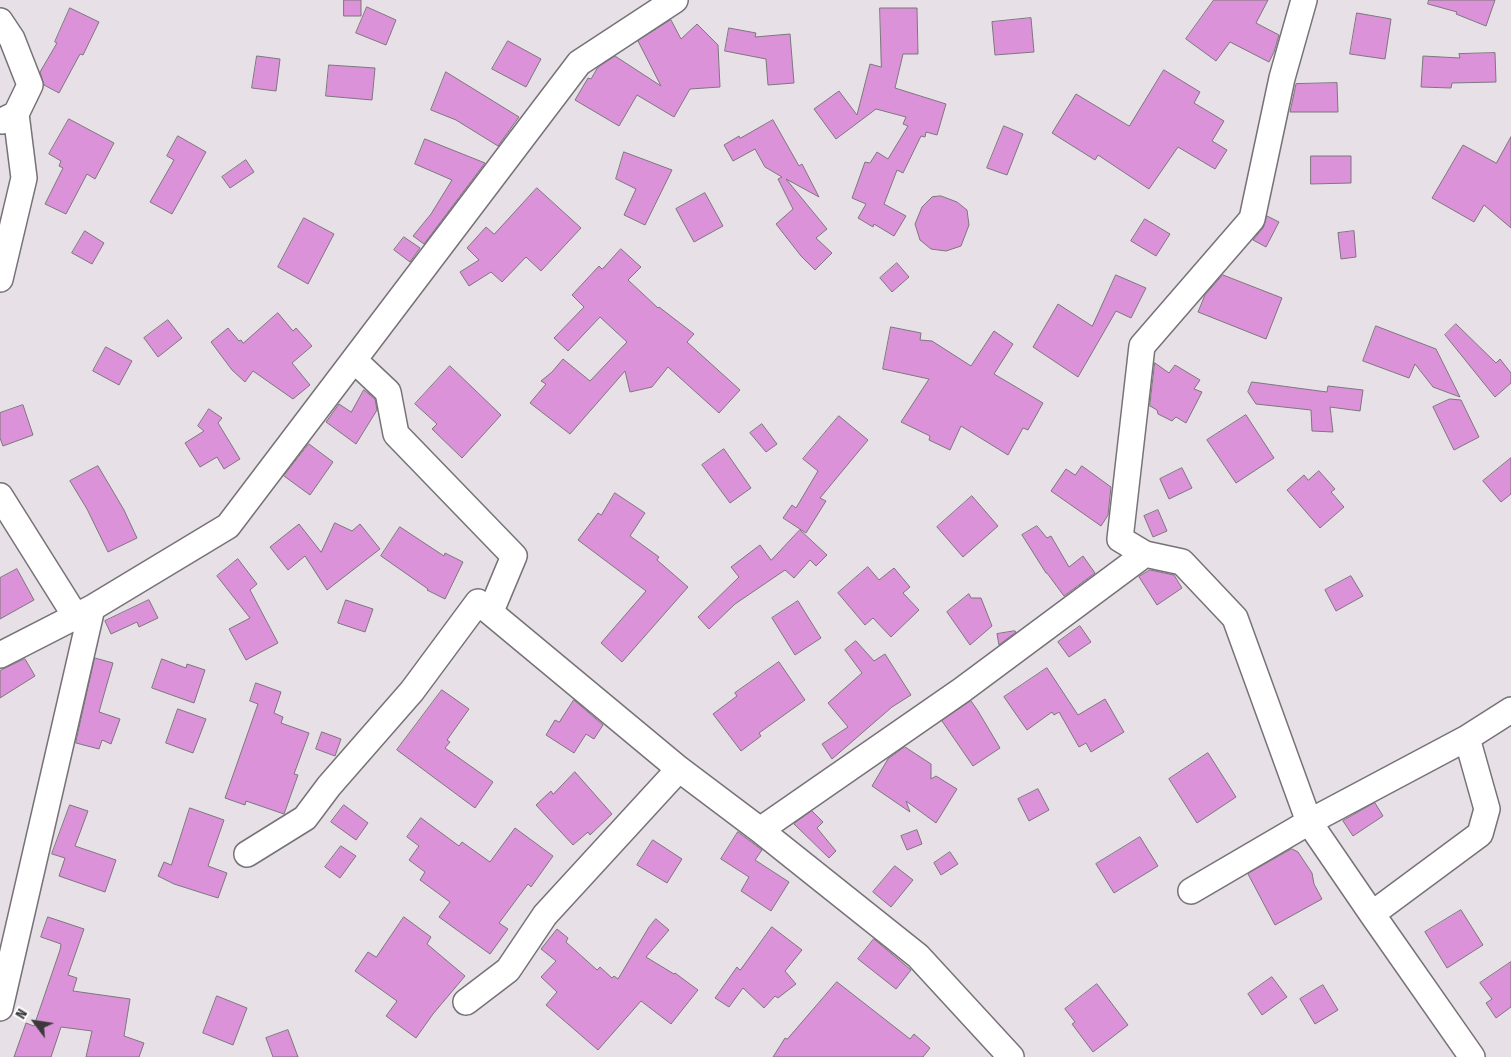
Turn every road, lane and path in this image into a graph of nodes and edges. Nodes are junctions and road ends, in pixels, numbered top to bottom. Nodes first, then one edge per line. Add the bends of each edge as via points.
1 (1304, 0) edge
2 (664, 2) edge
3 (0, 21) edge
4 (8, 118) edge
5 (0, 279) edge
6 (354, 360) junction
7 (0, 496) edge
8 (1145, 554) junction
9 (491, 611) junction
10 (84, 613) junction
11 (0, 655) edge
12 (1511, 710) edge
13 (1467, 738) junction
14 (679, 770) junction
15 (1309, 822) junction
16 (760, 830) junction
17 (247, 854) dead end
18 (1191, 891) dead end
19 (1372, 914) junction
20 (466, 1002) dead end
21 (0, 1008) edge
22 (1011, 1057) edge
23 (1472, 1057) edge

1 - 8 street via 1282,78 1252,219 1142,346 1120,539
2 - 6 street via 579,63
3 - 4 street via 12,39 30,85
4 - 5 street via 24,178
6 - 9 street via 388,392 396,434 514,556
6 - 10 street via 228,526
7 - 10 street
8 - 15 street via 1182,562 1234,618
8 - 16 street via 962,690
9 - 14 street
9 - 17 street via 478,602 412,691 306,818
10 - 11 street
10 - 21 street
12 - 13 street
13 - 15 street
13 - 19 street via 1488,810 1480,834
14 - 16 street
14 - 20 street via 545,915 508,970
15 - 18 street
15 - 19 street
16 - 22 street via 918,956
19 - 23 street

